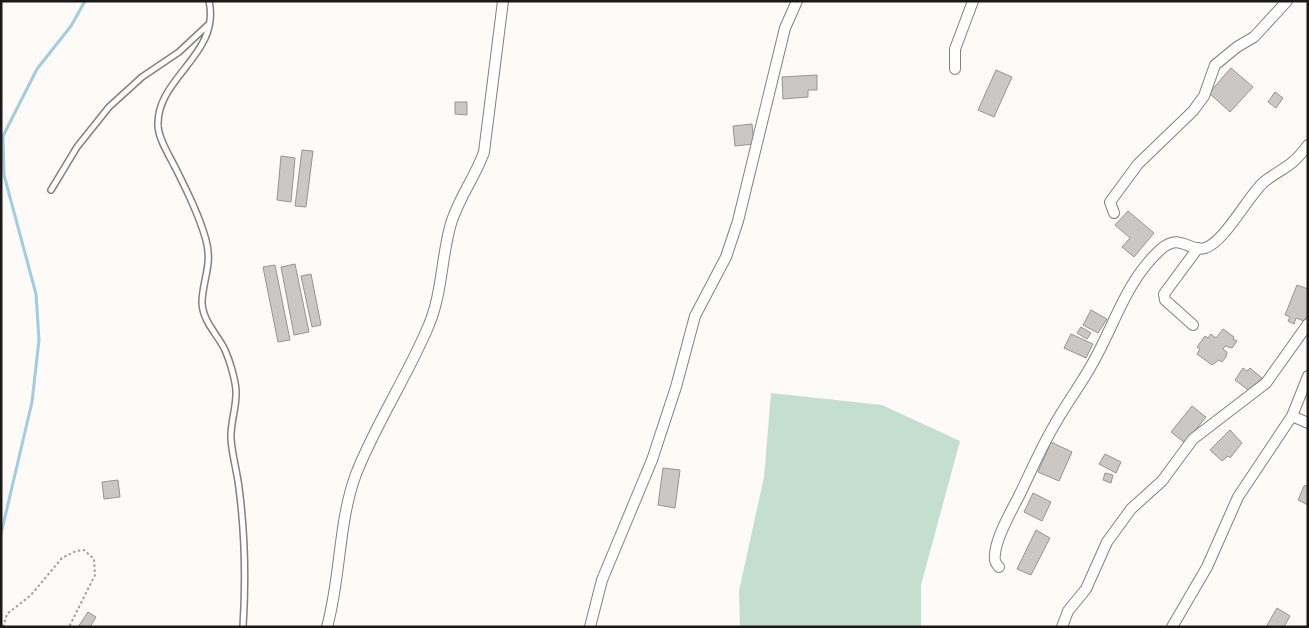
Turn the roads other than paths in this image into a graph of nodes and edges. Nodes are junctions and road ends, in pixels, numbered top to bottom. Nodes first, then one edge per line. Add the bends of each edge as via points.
1 (209, 1) edge
2 (503, 1) edge
3 (797, 1) edge
4 (1287, 1) edge
5 (974, 2) edge
6 (209, 24) junction
7 (955, 68) dead end
8 (1308, 145) edge
9 (51, 190) dead end
10 (1114, 213) dead end
11 (1198, 248) junction
12 (1308, 324) edge
13 (1193, 325) dead end
14 (1308, 376) edge
15 (1292, 416) junction
16 (1308, 423) edge
17 (999, 567) dead end
18 (243, 627) edge
19 (327, 627) edge
20 (590, 627) edge
21 (1062, 627) edge
22 (1172, 627) edge

1 - 6 lane
2 - 19 street via 484,152 458,203 450,228 438,299 428,327 356,475 346,510 334,600
3 - 20 street via 785,28 738,221 726,257 695,316 676,388 654,453 602,580
4 - 10 street via 1254,37 1215,65 1204,96 1193,111 1120,186 1110,202
5 - 7 street via 956,49
6 - 9 lane via 109,107 77,147
6 - 18 lane via 199,52 188,62 160,109 158,126 207,242 210,261 202,304 208,323 225,350 236,390 231,438 246,564
8 - 11 street via 1293,164 1264,182 1214,243
11 - 13 street via 1164,294 1165,300
11 - 17 street via 1178,242 1161,249 1142,270 1119,306 1092,366 1054,425 1009,514 995,552 995,562
12 - 21 street via 1266,383 1193,439 1162,481 1131,509 1107,542 1086,589 1068,611
14 - 15 street
15 - 16 street
15 - 22 street via 1238,497 1207,567

